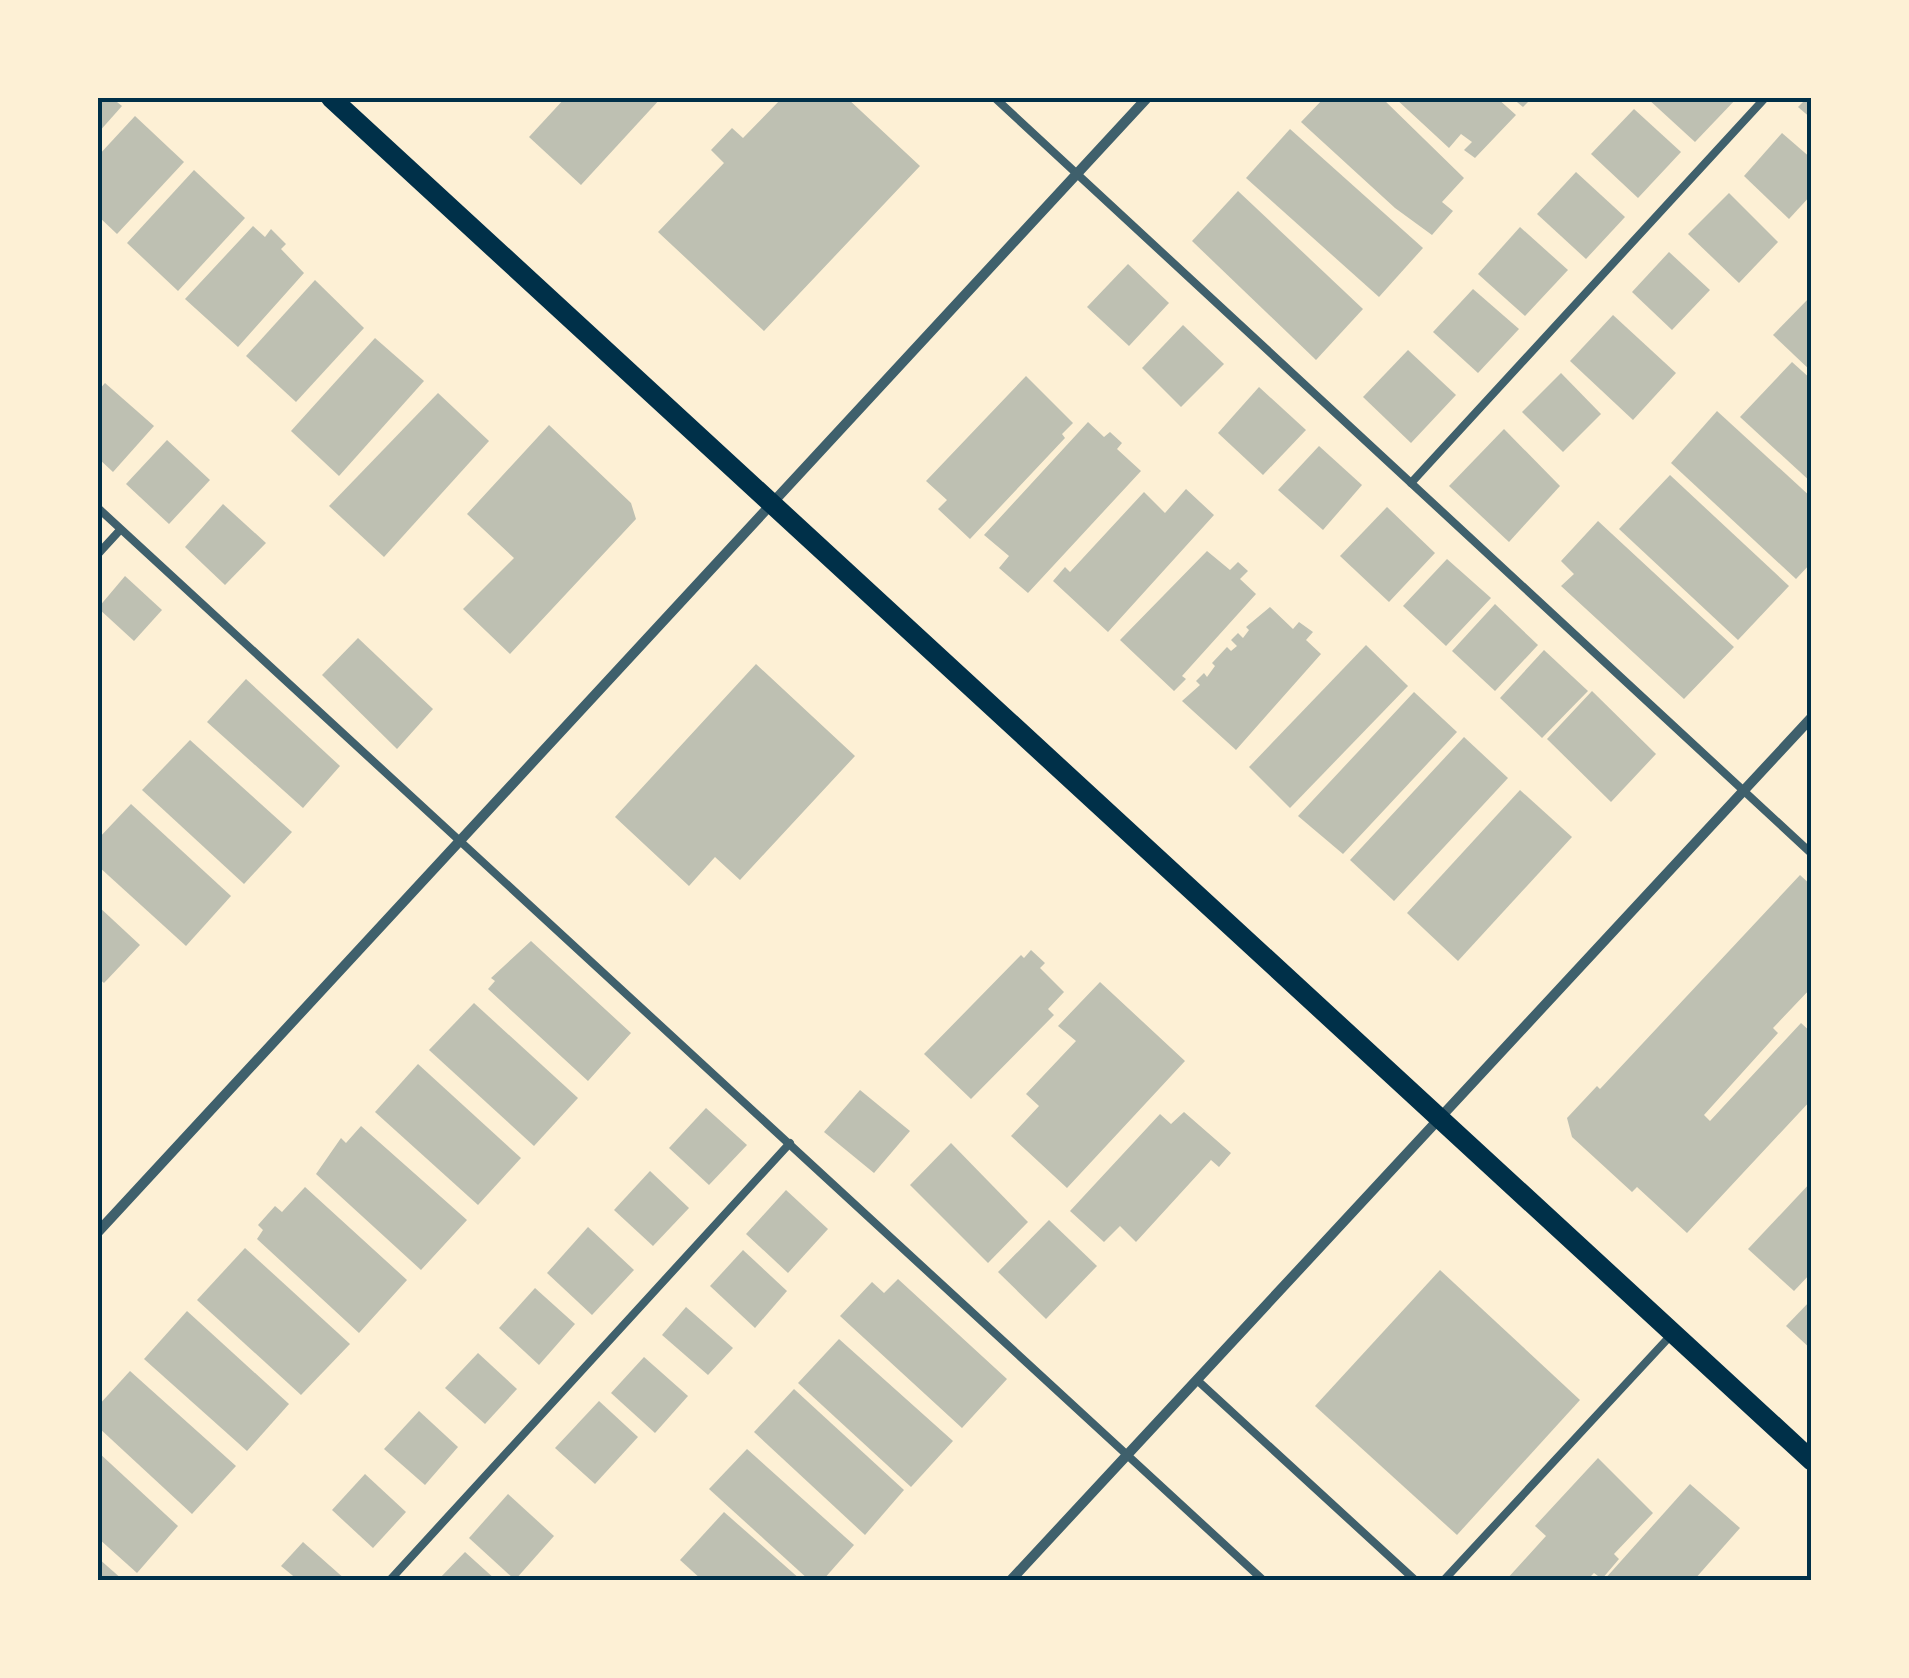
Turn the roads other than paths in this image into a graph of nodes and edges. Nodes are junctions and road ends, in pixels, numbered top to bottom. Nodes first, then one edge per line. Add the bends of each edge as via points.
1 (331, 98) edge
2 (996, 98) edge
3 (1147, 98) edge
4 (1765, 98) edge
5 (1076, 174) junction
6 (1411, 483) junction
7 (772, 503) junction
8 (98, 508) edge
9 (120, 530) junction
10 (98, 554) edge
11 (1812, 717) edge
12 (1743, 791) junction
13 (460, 839) junction
14 (1812, 854) edge
15 (1440, 1118) junction
16 (790, 1144) junction
17 (98, 1232) edge
18 (1673, 1333) junction
19 (1197, 1380) junction
20 (1127, 1455) junction
21 (1812, 1461) edge
22 (390, 1580) edge
23 (1011, 1580) edge
24 (1263, 1580) edge
25 (1415, 1580) edge
26 (1444, 1580) edge

1 - 7 main road
2 - 5 lane
3 - 5 street
4 - 6 lane
5 - 6 lane
5 - 7 street
6 - 12 lane
7 - 13 street
7 - 15 main road
8 - 9 lane
9 - 10 lane
9 - 13 lane
11 - 12 street
12 - 14 lane
12 - 15 street
13 - 16 lane
13 - 17 street
15 - 18 main road
15 - 19 street
16 - 20 lane
16 - 22 lane
18 - 21 main road
18 - 26 lane
19 - 20 street
19 - 25 lane
20 - 23 street
20 - 24 lane

